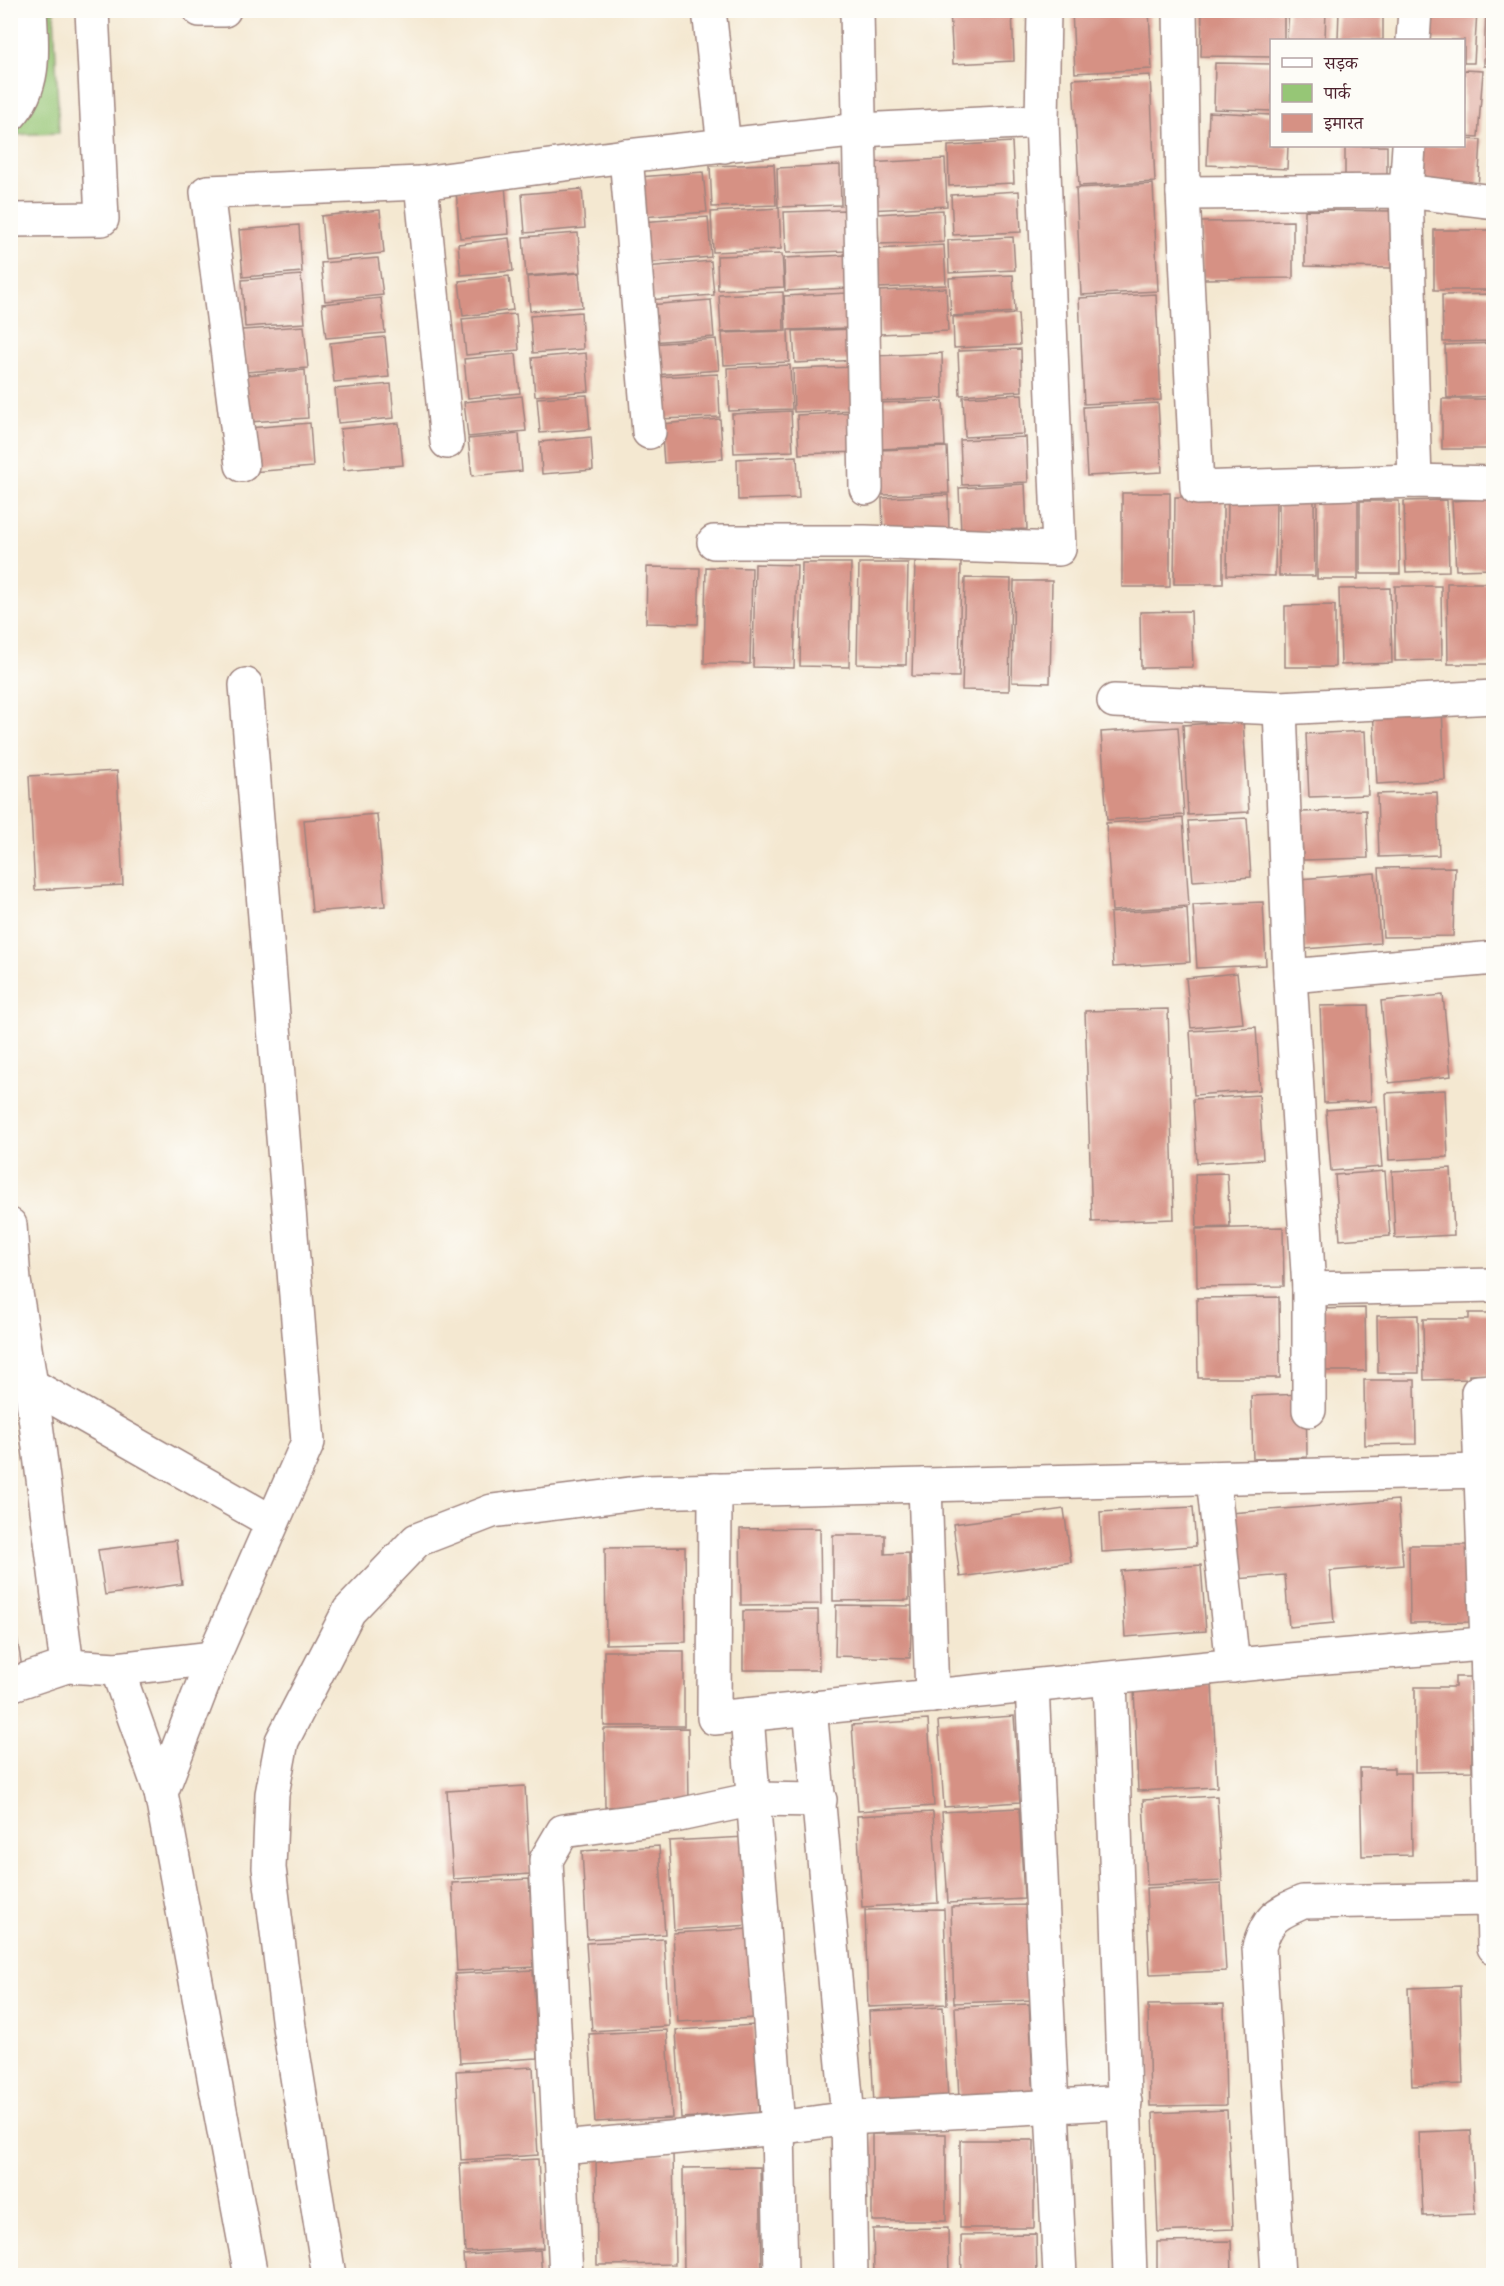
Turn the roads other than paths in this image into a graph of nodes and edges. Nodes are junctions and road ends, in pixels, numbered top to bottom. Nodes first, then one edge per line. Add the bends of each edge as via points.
1 (30, 10) edge
2 (92, 10) edge
3 (200, 10) edge
4 (224, 10) edge
5 (709, 10) edge
6 (857, 10) edge
7 (1044, 10) edge
8 (1180, 10) edge
9 (1415, 10) edge
10 (1413, 39) edge
11 (10, 115) edge
12 (1042, 121) junction
13 (860, 130) junction
14 (724, 146) junction
15 (1408, 147) edge
16 (626, 156) junction
17 (422, 183) junction
18 (1406, 191) junction
19 (1183, 193) junction
20 (1494, 202) edge
21 (10, 220) edge
22 (649, 432) dead end
23 (447, 442) dead end
24 (242, 465) dead end
25 (1415, 481) junction
26 (1494, 483) edge
27 (866, 488) dead end
28 (714, 542) dead end
29 (246, 685) dead end
30 (1494, 697) edge
31 (1114, 701) dead end
32 (1280, 708) junction
33 (1494, 958) edge
34 (1290, 976) junction
35 (10, 1225) edge
36 (12, 1282) edge
37 (1494, 1285) edge
38 (1309, 1289) junction
39 (32, 1385) junction
40 (1494, 1392) edge
41 (1309, 1410) dead end
42 (1481, 1472) junction
43 (1213, 1478) junction
44 (925, 1485) junction
45 (715, 1490) junction
46 (272, 1522) junction
47 (1490, 1643) edge
48 (213, 1658) junction
49 (67, 1666) junction
50 (1233, 1666) junction
51 (117, 1669) junction
52 (1110, 1678) junction
53 (10, 1685) edge
54 (1032, 1686) junction
55 (932, 1696) junction
56 (810, 1708) junction
57 (747, 1715) junction
58 (161, 1793) junction
59 (754, 1799) junction
60 (820, 1800) junction
61 (1492, 1899) edge
62 (1494, 1947) edge
63 (1125, 2102) junction
64 (1052, 2107) junction
65 (848, 2118) junction
66 (778, 2128) junction
67 (561, 2148) junction
68 (251, 2276) edge
69 (328, 2276) edge
70 (567, 2276) edge
71 (782, 2276) edge
72 (850, 2276) edge
73 (1060, 2276) edge
74 (1130, 2276) edge
75 (1278, 2276) edge

1 - 11 street via 32,58 28,89
2 - 21 street via 102,219
3 - 4 street
5 - 14 street
6 - 13 street
7 - 12 street
8 - 19 street
9 - 10 street
12 - 13 street
12 - 28 street via 1059,549 865,542
13 - 14 street
13 - 27 street
14 - 16 street
15 - 18 street
16 - 17 street
16 - 22 street
17 - 23 street
17 - 24 street via 207,192
18 - 19 street
18 - 20 street
18 - 25 street
19 - 25 street via 1197,488
25 - 26 street
29 - 46 street via 308,1442
30 - 32 street
31 - 32 street
32 - 34 street
33 - 34 street
34 - 38 street
35 - 36 street
36 - 39 street
37 - 38 street
38 - 41 street
39 - 46 street
39 - 49 street
40 - 42 street via 1478,1392
42 - 43 street
42 - 47 street
43 - 44 street
43 - 50 street
44 - 45 street
44 - 55 street
45 - 57 street via 714,1718
45 - 69 street via 645,1492 492,1511 417,1540 349,1611 282,1741 272,1794 269,1868
46 - 48 street
47 - 50 street
47 - 61 street
48 - 51 street
48 - 58 street
49 - 51 street
49 - 53 street
50 - 52 street
51 - 58 street
52 - 54 street
52 - 63 street
54 - 55 street
54 - 64 street
55 - 56 street
56 - 57 street
56 - 60 street
57 - 59 street
58 - 68 street
59 - 60 street
59 - 66 street
59 - 67 street via 674,1816 563,1832 546,1860
60 - 65 street
61 - 62 street
61 - 75 street via 1303,1902 1282,1911 1265,1927 1258,1947
63 - 64 street
63 - 74 street
64 - 65 street
64 - 73 street
65 - 66 street
65 - 72 street
66 - 67 street
66 - 71 street
67 - 70 street

